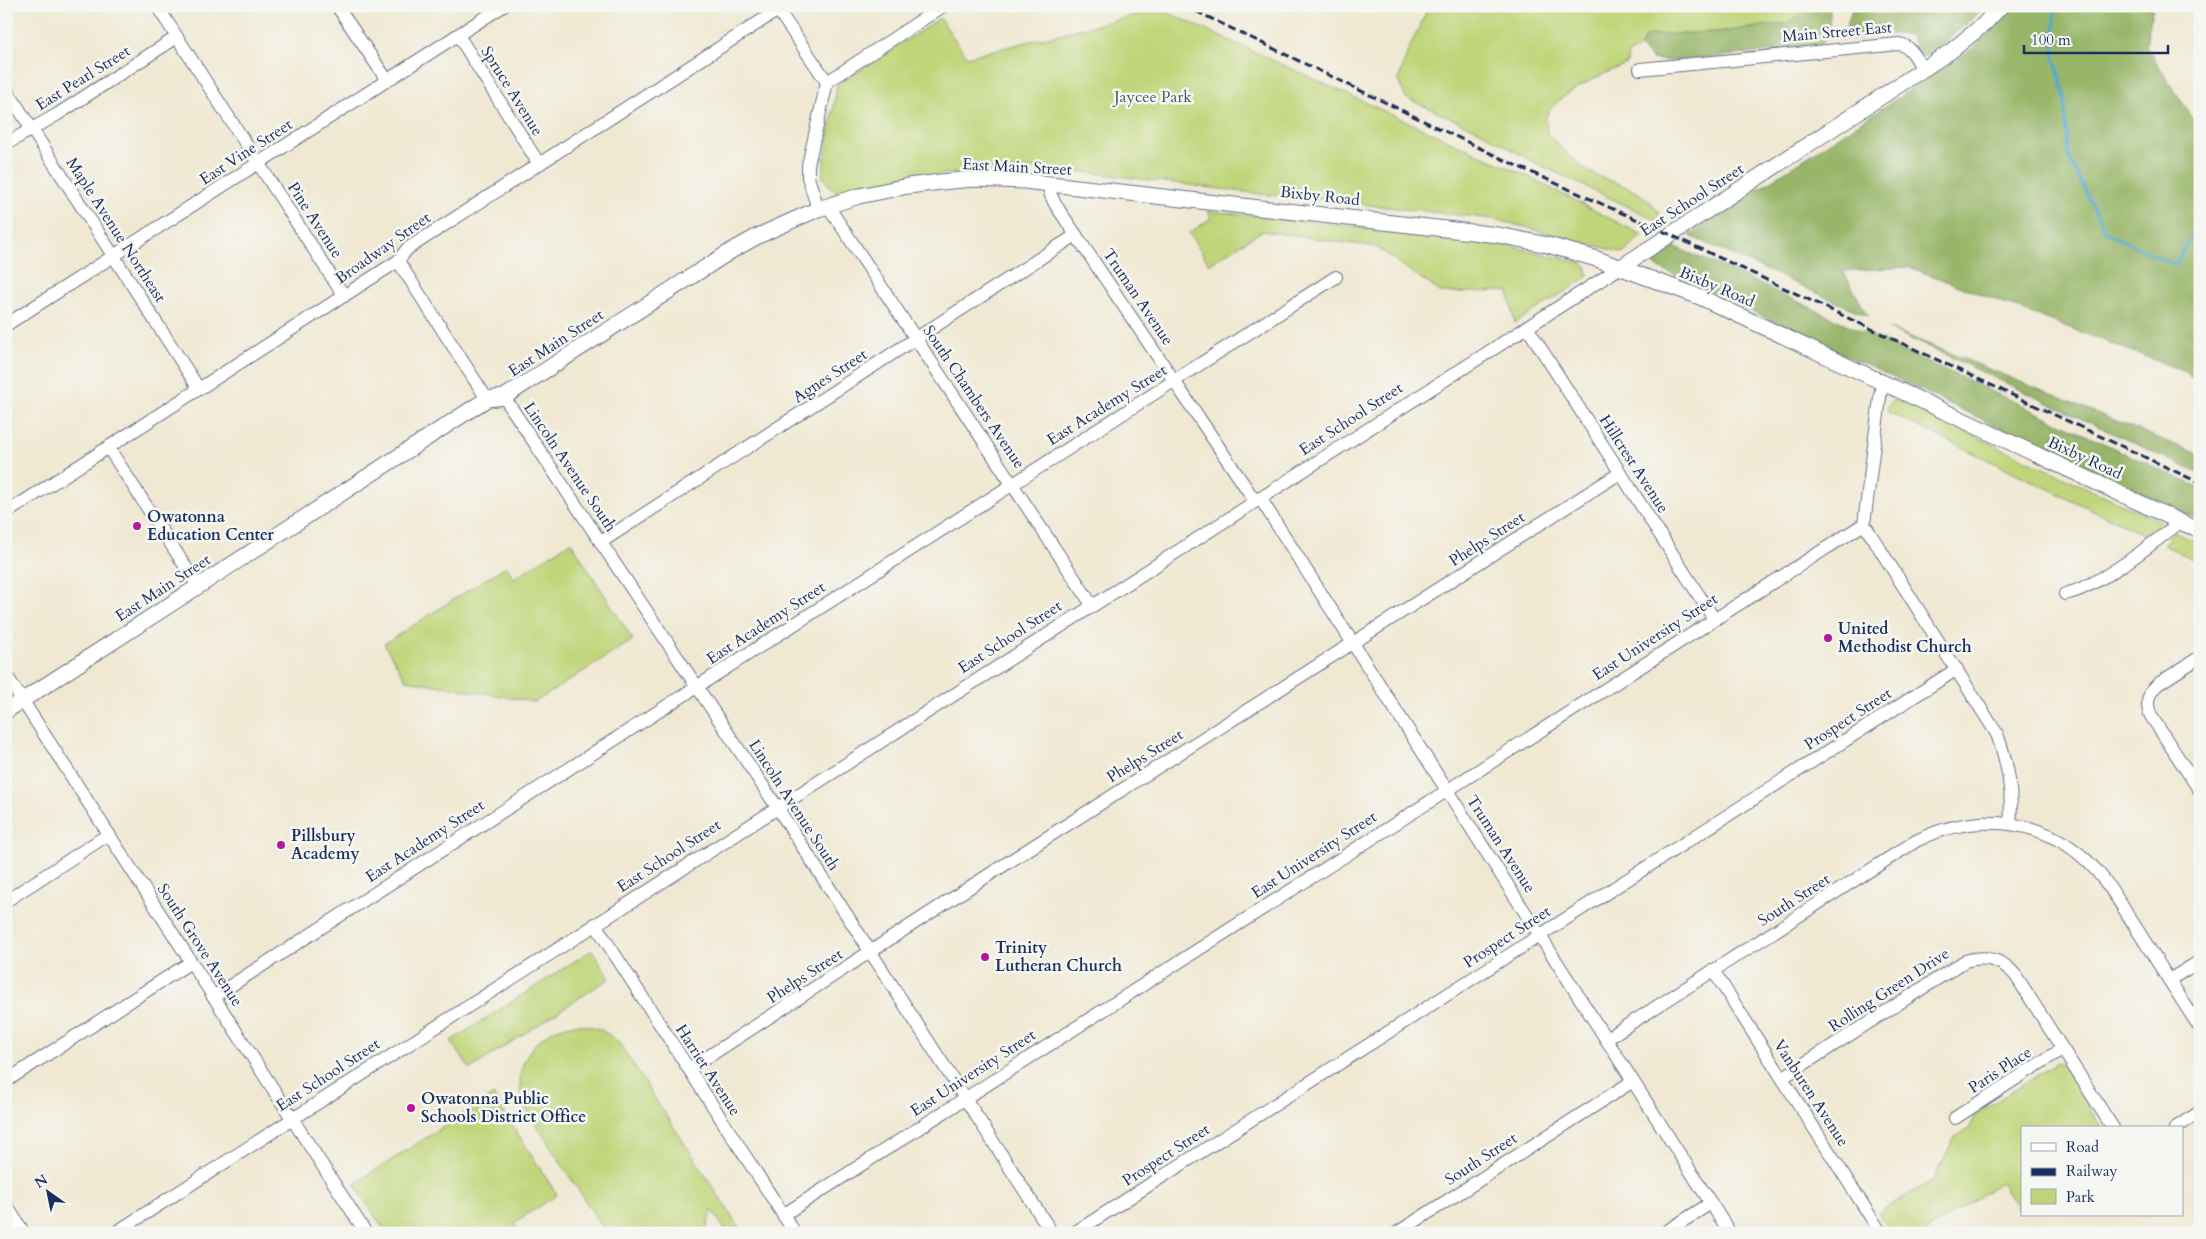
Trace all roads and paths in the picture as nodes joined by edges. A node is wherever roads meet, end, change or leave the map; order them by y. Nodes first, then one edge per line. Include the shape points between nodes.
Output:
1 (157, 6) edge
2 (337, 6) edge
3 (503, 6) edge
4 (943, 6) edge
5 (2001, 6) edge
6 (458, 35) junction
7 (177, 37) junction
8 (1640, 68) dead end
9 (1923, 70) junction
10 (387, 80) junction
11 (827, 82) junction
12 (6, 88) edge
13 (32, 128) junction
14 (6, 144) edge
15 (258, 163) junction
16 (539, 164) junction
17 (1050, 184) junction
18 (1183, 199) joint
19 (823, 207) junction
20 (1076, 235) junction
21 (114, 256) junction
22 (398, 261) junction
23 (1621, 267) junction
24 (1336, 277) dead end
25 (344, 296) junction
26 (6, 324) edge
27 (1527, 327) junction
28 (916, 340) junction
29 (1175, 381) junction
30 (1882, 382) junction
31 (199, 389) junction
32 (504, 397) junction
33 (487, 399) junction
34 (108, 447) junction
35 (1620, 473) junction
36 (1012, 484) junction
37 (1257, 500) junction
38 (6, 513) edge
39 (2180, 522) junction
40 (1864, 524) junction
41 (2200, 531) edge
42 (601, 542) junction
43 (198, 586) junction
44 (2065, 594) dead end
45 (1092, 605) junction
46 (1714, 618) junction
47 (1353, 644) junction
48 (2200, 657) edge
49 (1957, 669) junction
50 (6, 675) edge
51 (697, 687) junction
52 (23, 700) junction
53 (6, 711) edge
54 (1446, 790) junction
55 (2200, 791) edge
56 (777, 807) junction
57 (2010, 824) junction
58 (109, 834) junction
59 (6, 901) edge
60 (595, 924) junction
61 (1540, 935) junction
62 (871, 953) junction
63 (2200, 961) edge
64 (191, 962) junction
65 (1713, 970) junction
66 (2169, 980) junction
67 (213, 996) junction
68 (2200, 1028) edge
69 (1606, 1039) junction
70 (2062, 1049) junction
71 (689, 1069) junction
72 (1782, 1078) junction
73 (6, 1081) edge
74 (1633, 1081) junction
75 (965, 1098) junction
76 (2200, 1112) edge
77 (1955, 1118) dead end
78 (292, 1119) junction
79 (2112, 1126) edge
80 (2179, 1126) edge
81 (1711, 1203) junction
82 (6, 1205) edge
83 (783, 1215) junction
84 (24, 1233) edge
85 (115, 1233) edge
86 (366, 1233) edge
87 (795, 1233) edge
88 (1052, 1233) edge
89 (1074, 1233) edge
90 (1397, 1233) edge
91 (1664, 1233) edge
92 (1730, 1233) edge
93 (1881, 1233) edge

1 - 7 street, Pine Avenue
2 - 10 street
3 - 6 street, East Vine Street
4 - 11 street
5 - 9 main road via 1967,38
6 - 10 street, East Vine Street
6 - 16 street, Spruce Avenue
7 - 13 street, East Pearl Street
7 - 15 street, Pine Avenue
8 - 9 street, Main Street East via 1900,44 1906,45
9 - 23 main road, East School Street
10 - 15 street, East Vine Street
11 - 16 street, Broadway Street via 778,10
11 - 19 street, South Chambers Avenue via 808,165 808,177
12 - 13 street, Maple Avenue Northeast
13 - 14 street, East Pearl Street
13 - 21 street, Maple Avenue Northeast
15 - 21 street, East Vine Street
15 - 25 street, Pine Avenue
16 - 22 street, Broadway Street via 406,250
17 - 18 main road, East Main Street
17 - 19 main road, East Main Street via 981,180 941,182 875,192
17 - 20 street, Truman Avenue via 1055,204
18 - 23 main road, Bixby Road via 1498,234 1564,249
19 - 28 street, South Chambers Avenue
19 - 32 main road, East Main Street via 731,251
20 - 28 street, Agnes Street
20 - 29 street, Truman Avenue
21 - 26 street, East Vine Street
21 - 31 street, Maple Avenue Northeast
22 - 25 street, Broadway Street
22 - 33 street
23 - 27 street, East School Street
23 - 30 main road, Bixby Road via 1700,297
24 - 29 street, East Academy Street
25 - 31 street, Broadway Street
27 - 35 street, Hillcrest Avenue
27 - 37 street, East School Street
28 - 36 street, South Chambers Avenue
28 - 42 street, Agnes Street
29 - 36 street, East Academy Street
29 - 37 street, Truman Avenue
30 - 39 main road, Bixby Road
30 - 40 street
31 - 34 street, Broadway Street
32 - 33 main road, East Main Street
32 - 42 street, Lincoln Avenue South
33 - 43 main road, East Main Street
34 - 38 street, Broadway Street
34 - 43 street
35 - 46 street, Hillcrest Avenue
35 - 47 street, Phelps Street
36 - 45 street, South Chambers Avenue
36 - 51 street, East Academy Street
37 - 45 street, East School Street
37 - 47 street, Truman Avenue
39 - 41 main road, Bixby Road
39 - 44 street via 2152,545 2086,588
40 - 46 street, East University Street
40 - 49 street
42 - 51 street, Lincoln Avenue South
43 - 52 main road, East Main Street
45 - 56 street, East School Street
46 - 54 street, East University Street
47 - 54 street, Truman Avenue
47 - 62 street, Phelps Street
48 - 55 street via 2152,689 2148,704 2151,716
49 - 57 street via 1987,715 2005,754 2012,791
49 - 61 street, Prospect Street
50 - 52 street, South Grove Avenue
51 - 56 street, Lincoln Avenue South
51 - 67 street, East Academy Street
52 - 53 main road, East Main Street
52 - 58 street, South Grove Avenue
54 - 61 street, Truman Avenue
54 - 75 street, East University Street
56 - 60 street, East School Street
56 - 62 street, Lincoln Avenue South
57 - 65 street, South Street via 1966,823 1929,834
57 - 66 street, South Street via 2052,837 2085,858 2110,888
58 - 59 street
58 - 64 street, South Grove Avenue
60 - 71 street, Harriet Avenue
60 - 78 street, East School Street
61 - 69 street, Truman Avenue
61 - 89 street, Prospect Street
62 - 71 street, Phelps Street
62 - 75 street, Lincoln Avenue South
63 - 66 street
64 - 67 street, South Grove Avenue
64 - 73 street
65 - 69 street, South Street
65 - 72 street, Vanburen Avenue
66 - 68 street, South Street
67 - 78 street, South Grove Avenue
69 - 74 street, Truman Avenue
70 - 72 street, Rolling Green Drive via 2010,970 1994,959 1974,958
70 - 77 street, Paris Place
70 - 79 street, Rolling Green Drive
71 - 83 street, Harriet Avenue
72 - 93 street, Vanburen Avenue
74 - 81 street, Truman Avenue
74 - 90 street, South Street
75 - 83 street, East University Street
75 - 88 street, Lincoln Avenue South
76 - 80 street
78 - 85 street, East School Street
78 - 86 street, South Grove Avenue
81 - 91 street
81 - 92 street, Truman Avenue
82 - 84 street
83 - 87 street, Harriet Avenue

